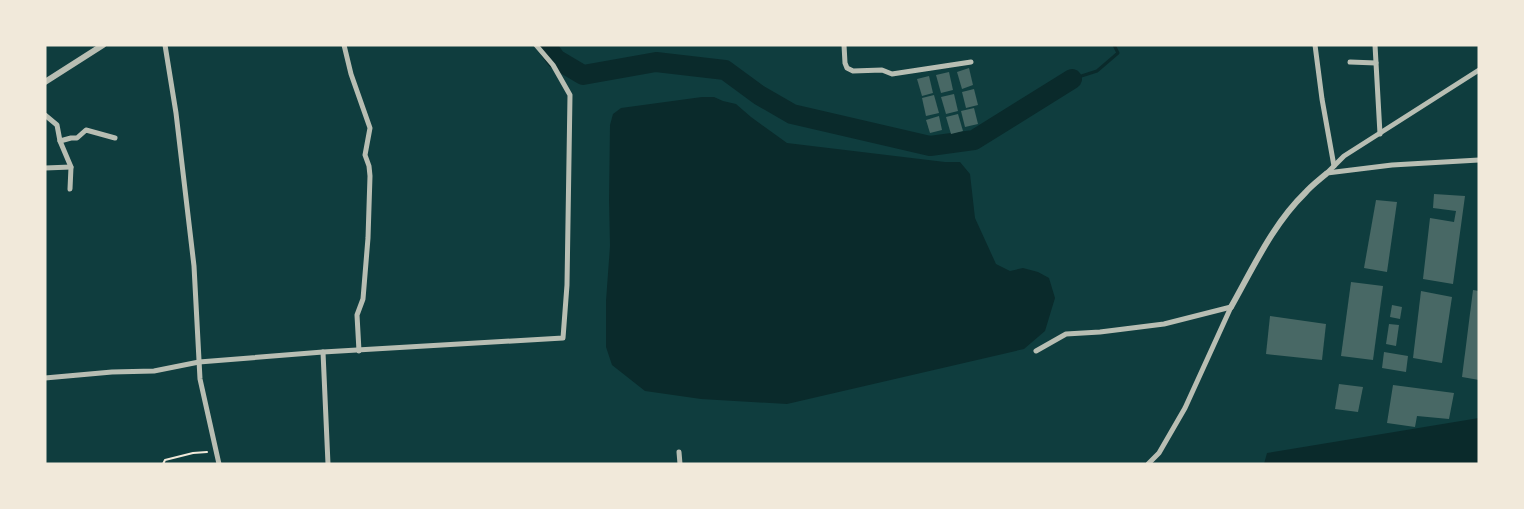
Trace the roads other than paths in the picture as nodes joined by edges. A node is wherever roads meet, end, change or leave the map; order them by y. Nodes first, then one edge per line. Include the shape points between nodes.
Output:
1 (103, 45) edge
2 (165, 45) edge
3 (344, 45) edge
4 (536, 45) edge
5 (844, 45) edge
6 (1315, 45) edge
7 (1374, 45) edge
8 (971, 62) dead end
9 (1350, 62) dead end
10 (1376, 63) junction
11 (1479, 70) edge
12 (45, 82) edge
13 (45, 114) edge
14 (1380, 134) junction
15 (114, 138) dead end
16 (60, 141) junction
17 (1479, 160) edge
18 (71, 166) junction
19 (1334, 166) junction
20 (45, 168) edge
21 (1326, 174) junction
22 (69, 189) dead end
23 (1231, 307) junction
24 (359, 351) junction
25 (1036, 351) dead end
26 (323, 352) junction
27 (199, 362) junction
28 (45, 378) edge
29 (679, 452) dead end
30 (219, 464) edge
31 (328, 464) edge
32 (680, 464) edge
33 (1148, 464) edge

1 - 12 street
2 - 27 street via 194,266
3 - 24 street via 370,128 365,155 370,186 368,238 363,299 357,315
4 - 24 street via 570,95 563,338
5 - 8 street via 845,63 853,71 882,70 892,74
6 - 19 street
7 - 10 street
9 - 10 street
10 - 14 street
11 - 14 street
13 - 16 street via 57,125
14 - 19 street
15 - 16 street via 86,130 77,138
16 - 18 street
17 - 21 street
18 - 20 street
18 - 22 street
19 - 21 street
21 - 23 street via 1304,193 1282,221
23 - 25 street via 1164,324 1066,334
23 - 33 street via 1185,408 1159,453
24 - 26 street
26 - 27 street
26 - 31 street
27 - 28 street via 154,371
27 - 30 street via 201,388
29 - 32 street

